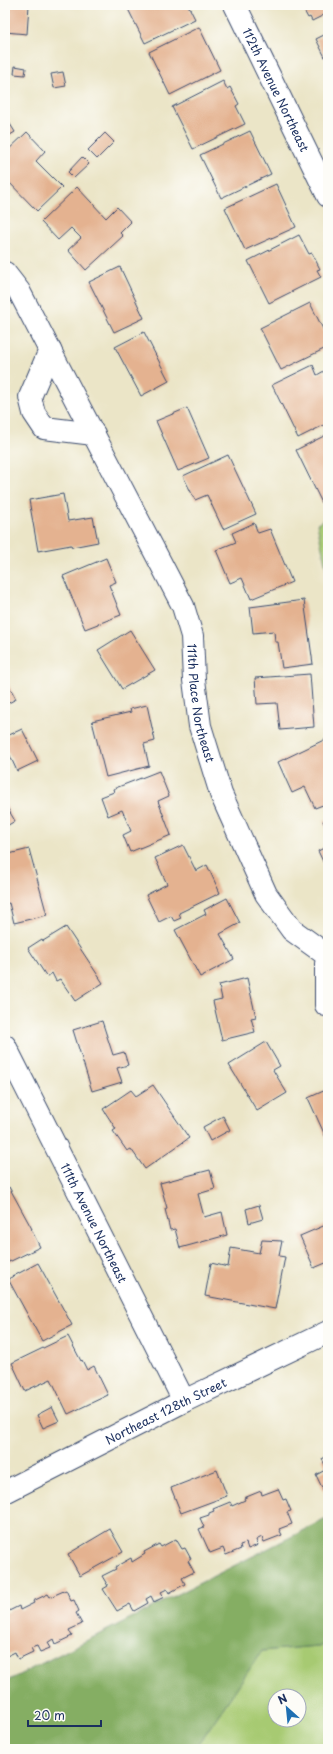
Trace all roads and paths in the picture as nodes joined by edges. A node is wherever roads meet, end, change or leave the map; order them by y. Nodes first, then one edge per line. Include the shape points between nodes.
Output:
1 (235, 5) edge
2 (328, 196) edge
3 (5, 273) edge
4 (50, 350) junction
5 (94, 434) junction
6 (328, 956) edge
7 (326, 1006) dead end
8 (5, 1046) edge
9 (328, 1332) edge
10 (184, 1401) junction
11 (5, 1492) edge

1 - 2 street, 112th Avenue Northeast
3 - 4 street, 111th Place Northeast via 19,291
4 - 5 street, 111th Place Northeast
4 - 5 street via 30,397 34,413 44,428
5 - 6 street, 111th Place Northeast via 183,606 192,636 200,726 221,794 266,894 292,930
6 - 7 street
8 - 10 street, 111th Avenue Northeast
9 - 10 street, Northeast 128th Street
10 - 11 street, Northeast 128th Street

